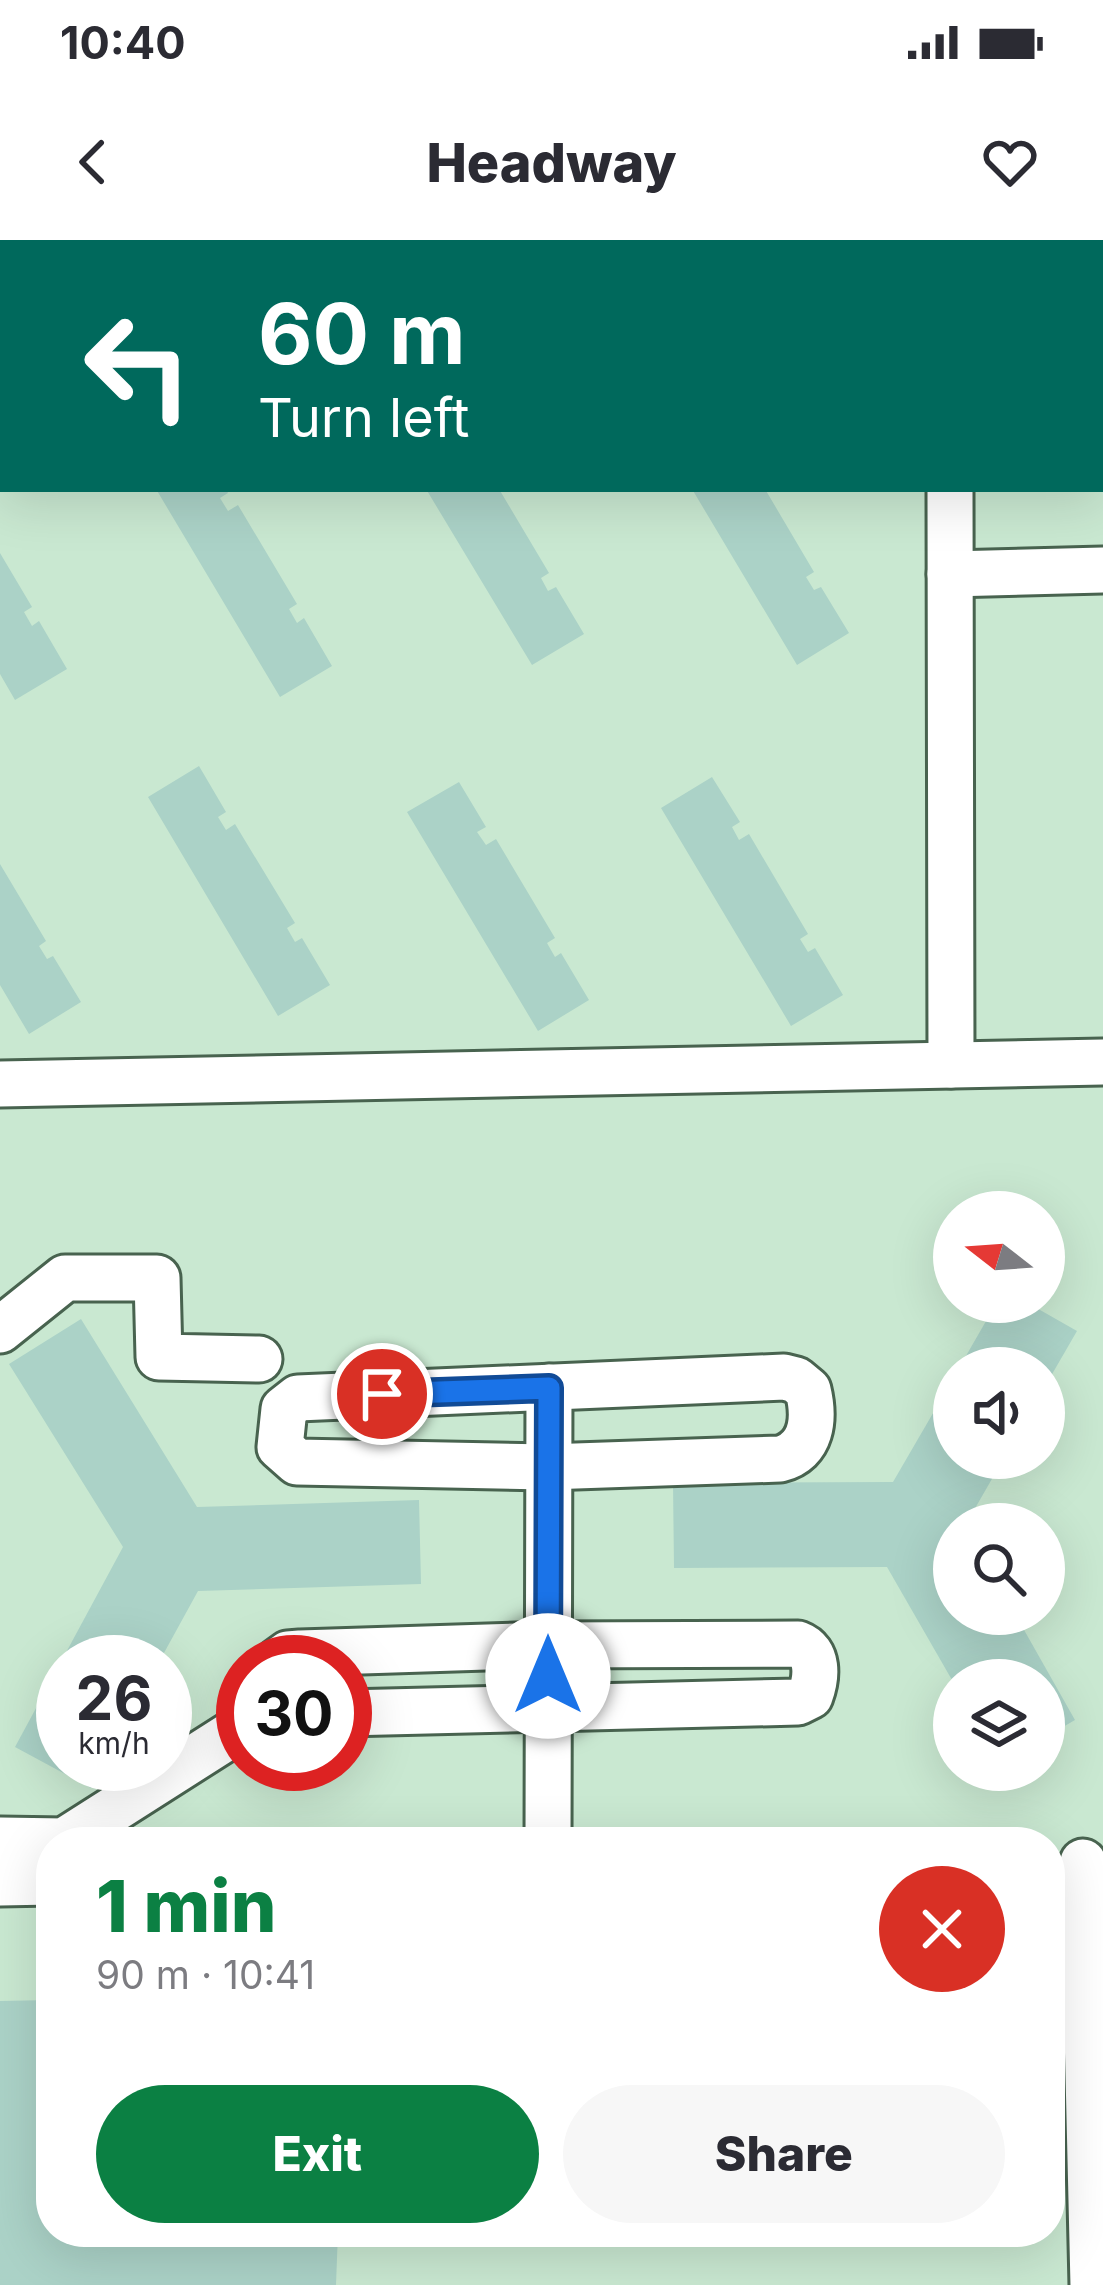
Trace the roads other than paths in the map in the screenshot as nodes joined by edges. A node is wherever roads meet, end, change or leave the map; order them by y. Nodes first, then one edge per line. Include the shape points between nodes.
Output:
1 (950, 492) edge
2 (1103, 570) edge
3 (950, 574) junction
4 (1103, 1062) edge
5 (951, 1065) junction
6 (0, 1084) edge
7 (0, 1330) edge
8 (259, 1359) dead end
9 (549, 1388) junction
10 (547, 1467) junction
11 (548, 1645) junction
12 (372, 1651) edge
13 (548, 1708) junction
14 (372, 1712) edge
15 (216, 1744) edge
16 (86, 1827) edge
17 (548, 1827) edge
18 (0, 1840) edge
19 (36, 1841) edge
20 (1079, 1862) edge
21 (36, 1882) edge
22 (0, 1883) edge
23 (1093, 2285) edge

1 - 3 street
2 - 3 street
3 - 5 street
4 - 5 street
5 - 6 street
7 - 8 street via 65,1278 157,1278 159,1357
9 - 10 street
9 - 10 street via 298,1398 284,1409 279,1435 297,1462
9 - 10 street via 784,1376 808,1390 811,1421 803,1447 779,1459
10 - 11 street
11 - 12 street
11 - 13 street
11 - 13 street via 798,1644 814,1661 814,1684 798,1702
13 - 14 street
13 - 17 street
15 - 16 street
18 - 19 street
20 - 23 street
21 - 22 street

